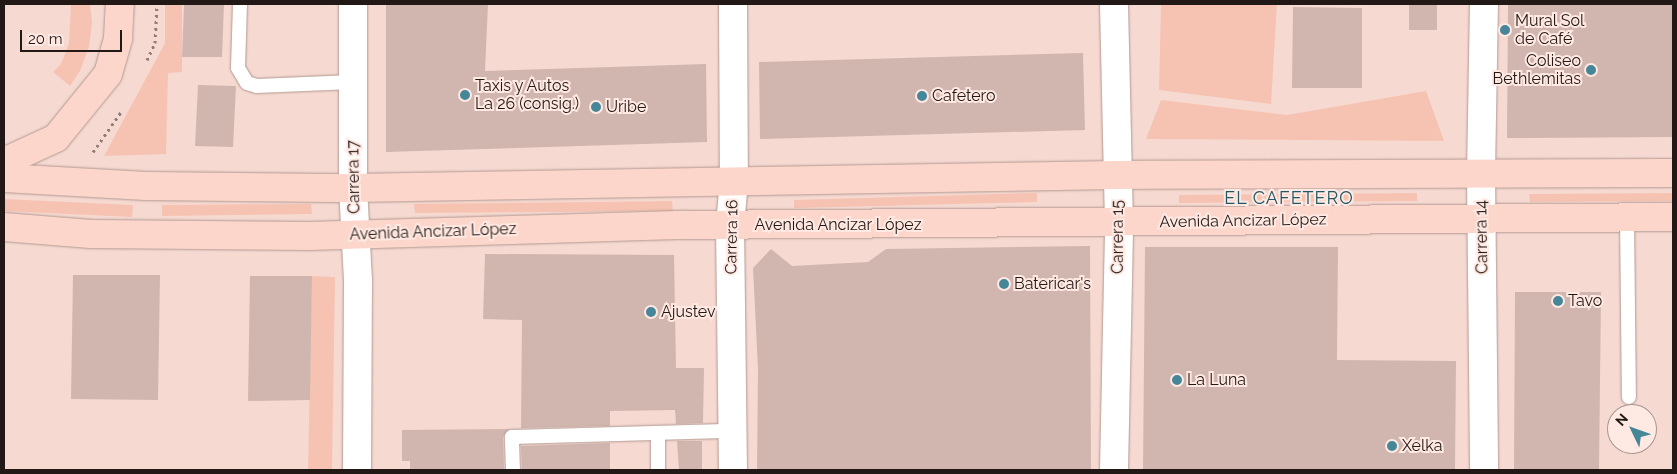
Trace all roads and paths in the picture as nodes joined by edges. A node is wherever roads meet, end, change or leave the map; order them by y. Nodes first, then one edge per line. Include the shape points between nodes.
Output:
1 (120, 4) edge
2 (240, 4) edge
3 (352, 4) edge
4 (733, 4) edge
5 (1114, 4) edge
6 (1484, 4) edge
7 (353, 82) junction
8 (4, 162) edge
9 (1673, 173) edge
10 (1481, 174) junction
11 (1116, 175) junction
12 (4, 178) edge
13 (734, 181) junction
14 (354, 188) junction
15 (1482, 217) junction
16 (1627, 217) junction
17 (1673, 217) edge
18 (1120, 222) junction
19 (730, 225) junction
20 (4, 227) edge
21 (91, 234) junction
22 (355, 234) junction
23 (4, 246) edge
24 (1629, 397) dead end
25 (733, 431) junction
26 (658, 433) junction
27 (357, 470) edge
28 (513, 470) edge
29 (658, 470) edge
30 (733, 470) edge
31 (1114, 470) edge
32 (1484, 470) edge

1 - 8 main road via 118,38 108,74 56,138
2 - 7 lane via 238,68 240,77 247,83 257,86
3 - 7 street, Carrera 17
4 - 13 street, Carrera 16
5 - 11 street, Carrera 15
6 - 10 street, Carrera 14
7 - 14 street, Carrera 17
9 - 10 main road
10 - 11 main road
10 - 15 street, Carrera 14
11 - 13 main road
11 - 18 street, Carrera 15
12 - 14 main road via 146,186
13 - 14 main road
13 - 19 street, Carrera 16
14 - 22 street, Carrera 17
15 - 16 main road, Avenida Ancizar López
15 - 18 main road, Avenida Ancizar López
15 - 32 street, Carrera 14
16 - 17 main road, Avenida Ancizar López
16 - 24 lane
18 - 19 main road, Avenida Ancizar López
18 - 31 street, Carrera 15
19 - 22 main road, Avenida Ancizar López
19 - 25 street, Carrera 16
20 - 21 main road, Avenida Ancizar López
21 - 22 main road, Avenida Ancizar López
21 - 23 main road
22 - 27 street, Carrera 17
25 - 26 lane
25 - 30 street, Carrera 16
26 - 28 lane via 512,437
26 - 29 lane

